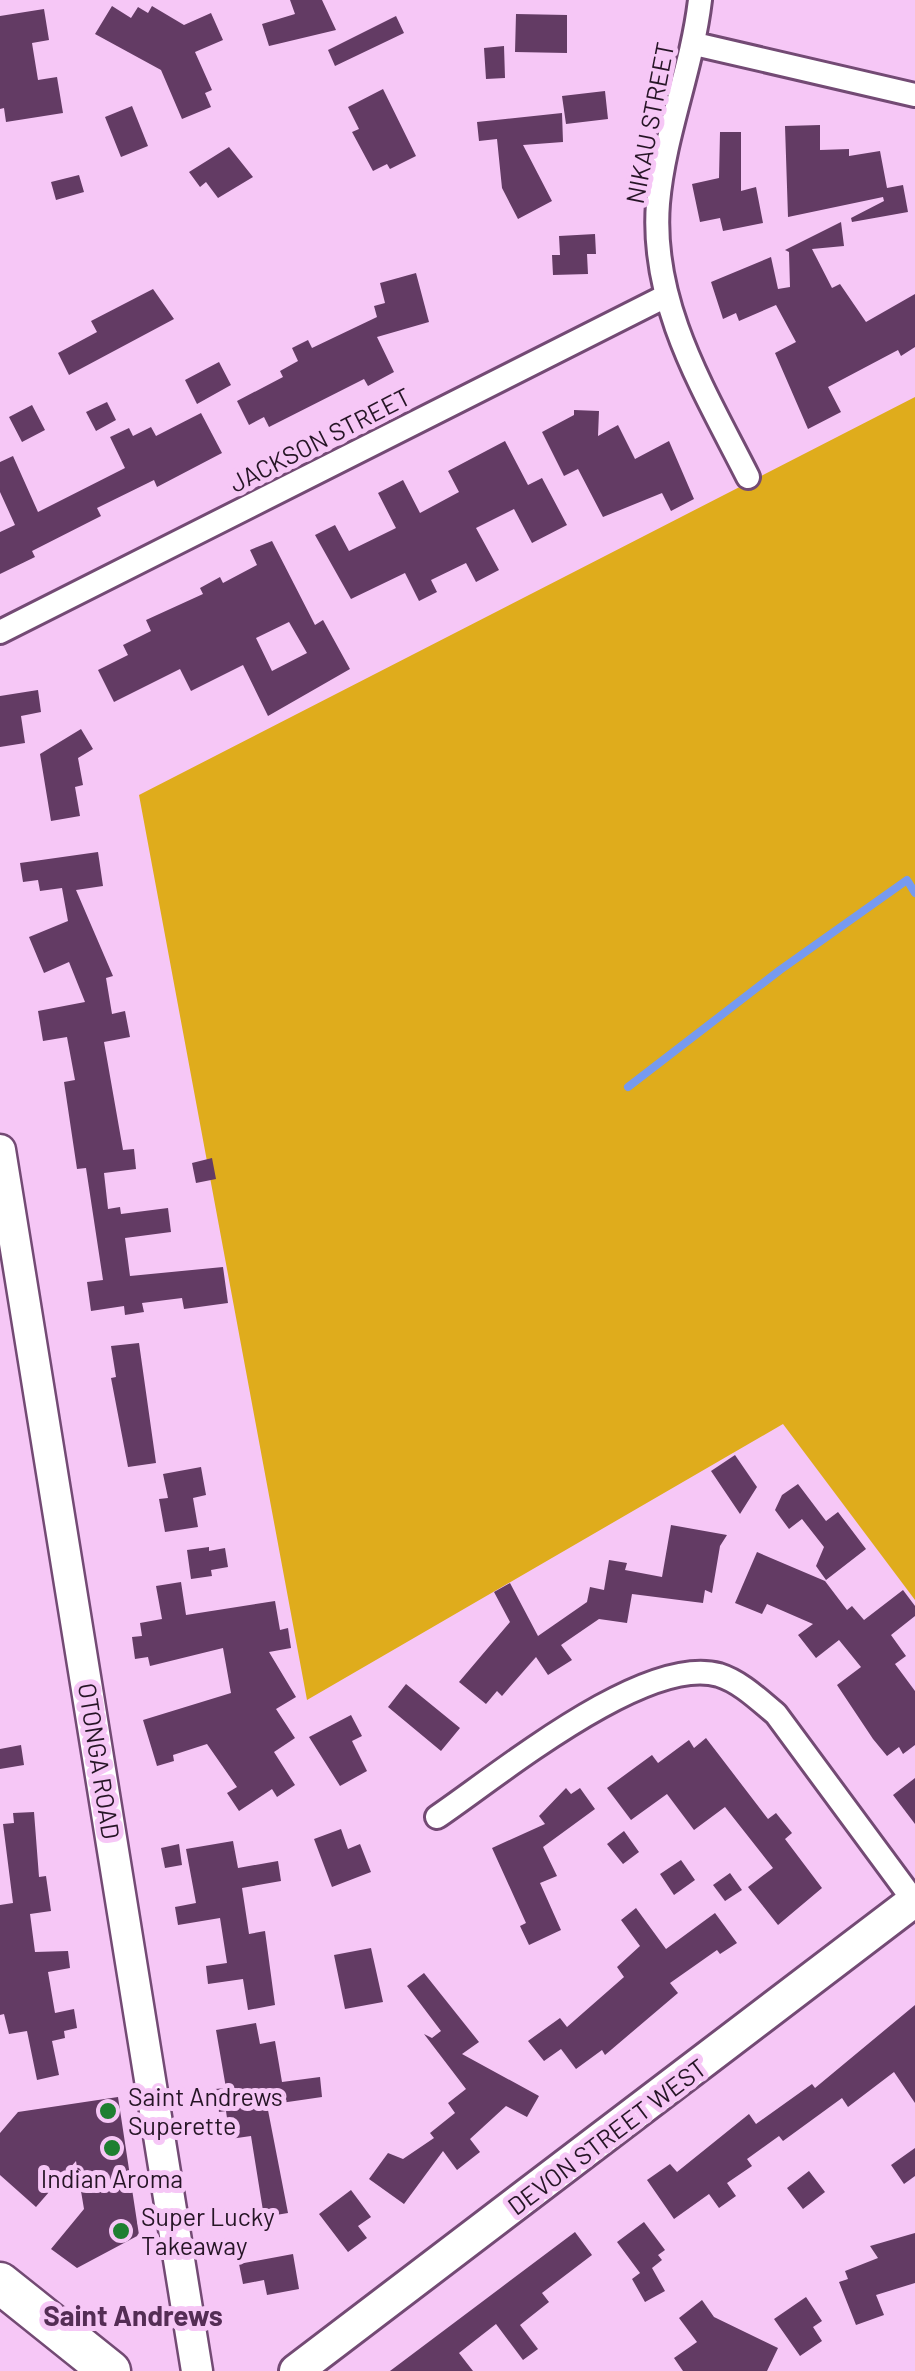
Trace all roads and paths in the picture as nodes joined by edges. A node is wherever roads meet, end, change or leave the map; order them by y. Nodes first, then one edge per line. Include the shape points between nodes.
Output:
1 (700, 0) edge
2 (695, 44) junction
3 (915, 95) edge
4 (664, 297) junction
5 (748, 477) dead end
6 (0, 632) edge
7 (0, 1150) edge
8 (437, 1817) dead end
9 (915, 1900) edge
10 (0, 2283) edge
11 (110, 2371) edge
12 (197, 2371) edge
13 (296, 2371) edge

1 - 2 street, NIKAU STREET
2 - 3 street
2 - 4 street, NIKAU STREET via 658,204
4 - 5 street, NIKAU STREET
4 - 6 street, JACKSON STREET
7 - 12 street, OTONGA ROAD
8 - 9 street via 620,1694 682,1672 719,1675 776,1714
9 - 13 main road, DEVON STREET WEST
10 - 11 highway

